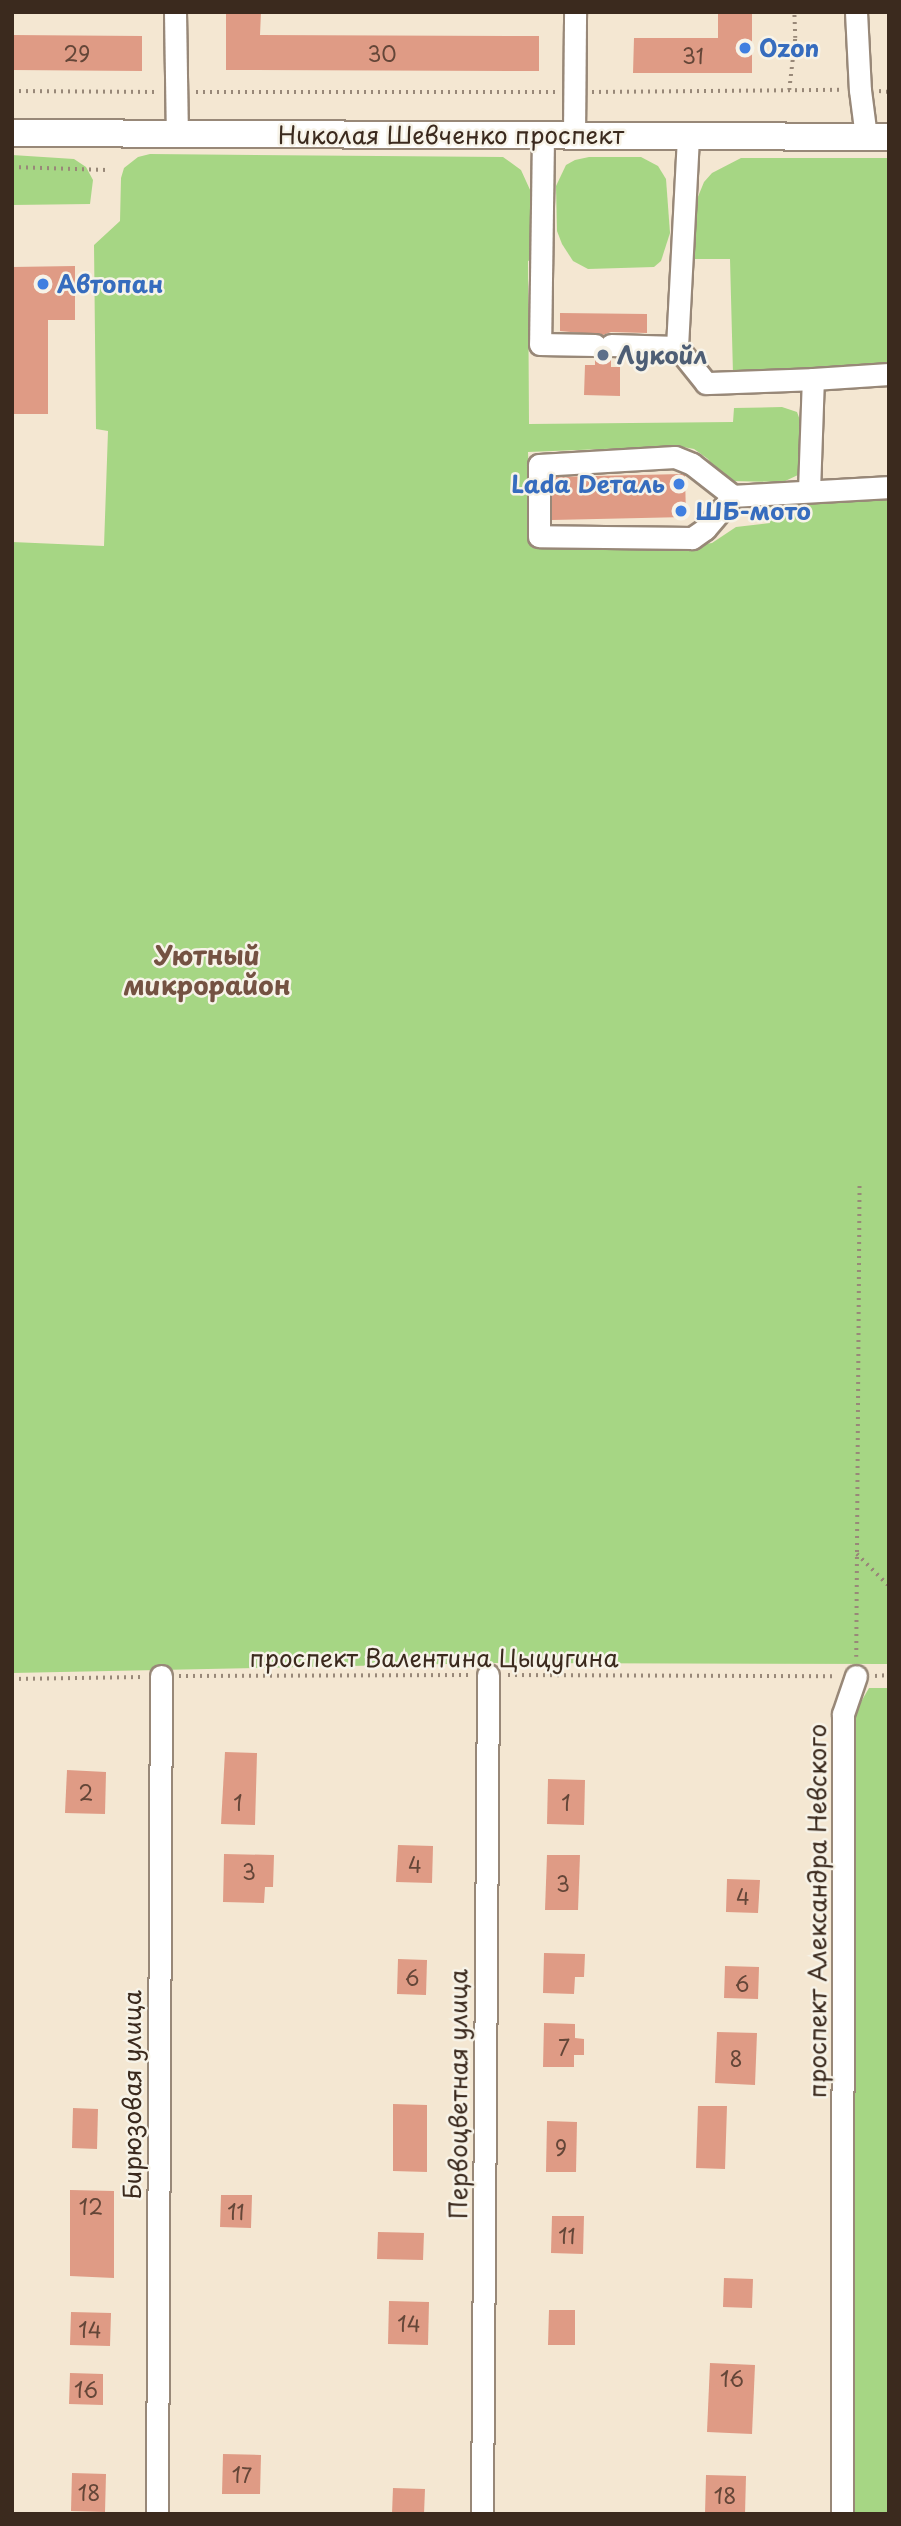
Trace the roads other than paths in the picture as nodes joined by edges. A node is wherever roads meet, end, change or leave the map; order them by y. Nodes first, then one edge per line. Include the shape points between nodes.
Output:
1 (175, 12) edge
2 (575, 12) edge
3 (856, 12) edge
4 (12, 134) edge
5 (177, 134) junction
6 (574, 135) junction
7 (543, 136) junction
8 (688, 136) junction
9 (878, 137) edge
10 (677, 346) junction
11 (889, 374) edge
12 (813, 379) junction
13 (889, 487) edge
14 (809, 491) junction
15 (733, 496) junction
16 (488, 1675) road end
17 (161, 1676) road end
18 (856, 1676) road end
19 (157, 2514) edge
20 (482, 2514) edge
21 (842, 2514) edge

1 - 5 street
2 - 6 street
3 - 9 street via 860,90
4 - 5 main road, Николая Шевченко проспект
5 - 7 main road, Николая Шевченко проспект
6 - 7 main road, Николая Шевченко проспект
6 - 8 main road, Николая Шевченко проспект
7 - 10 street via 540,344
8 - 9 main road, Николая Шевченко проспект
8 - 10 street
10 - 12 street via 705,383
11 - 12 street
12 - 14 street
13 - 14 street
14 - 15 street
15 - 15 street via 692,464 675,457 539,465 539,536 692,538
16 - 20 street, Первоцветная улица
17 - 19 street, Бирюзовая улица
18 - 21 street, проспект Александра Невского via 843,1714

